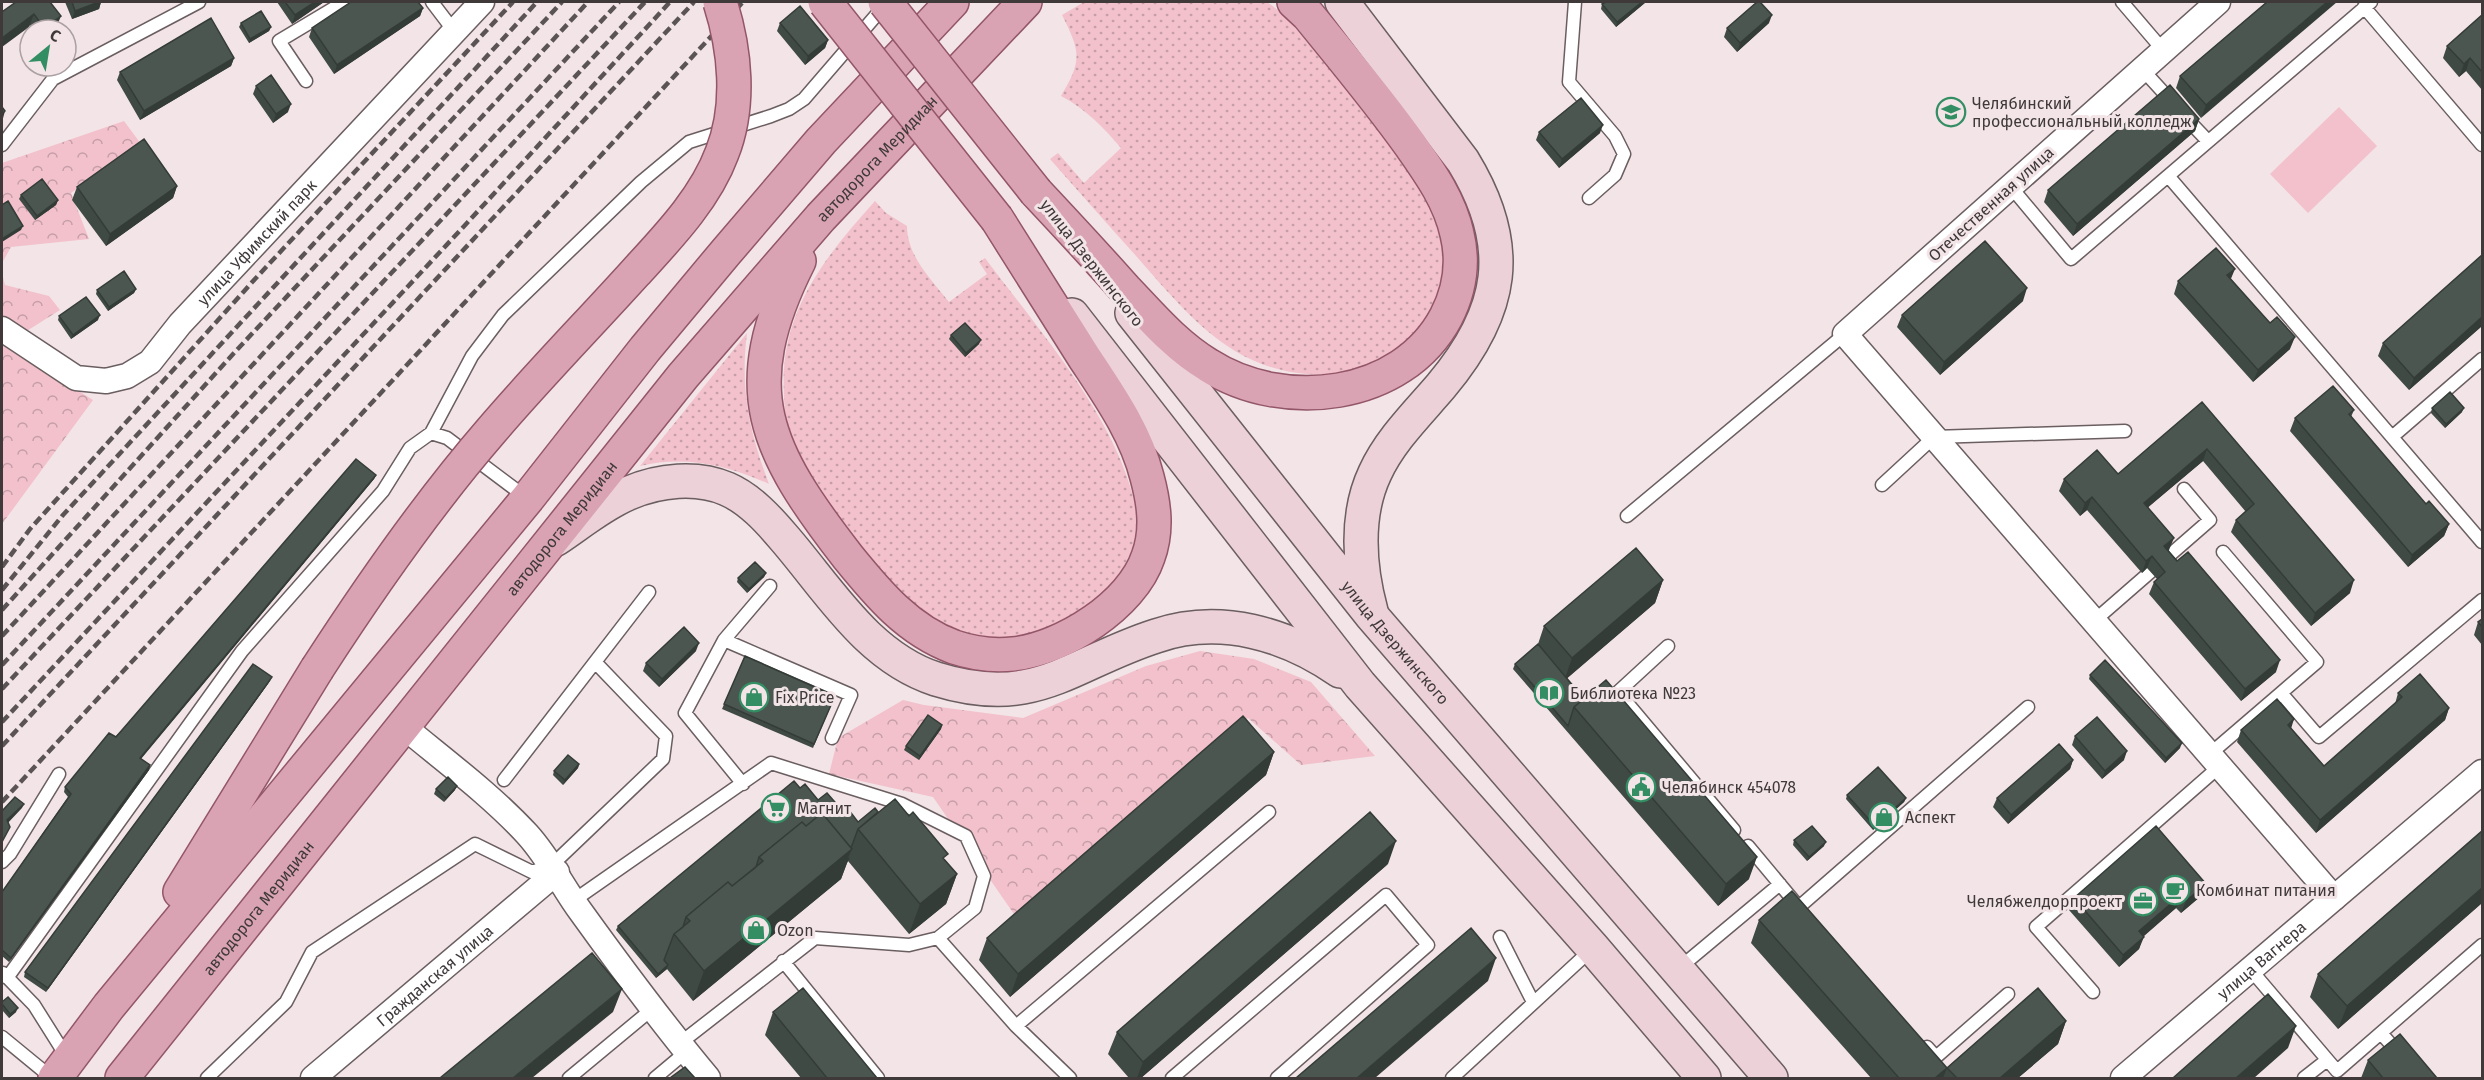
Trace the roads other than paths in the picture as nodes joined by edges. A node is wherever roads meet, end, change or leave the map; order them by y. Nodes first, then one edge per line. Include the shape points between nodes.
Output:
1 (199, 2) edge
2 (344, 2) edge
3 (432, 2) edge
4 (482, 2) edge
5 (720, 2) edge
6 (825, 2) edge
7 (887, 2) edge
8 (952, 2) edge
9 (1025, 2) edge
10 (1042, 2) edge
11 (1294, 2) edge
12 (1342, 2) edge
13 (1575, 2) edge
14 (2122, 2) edge
15 (2218, 2) edge
16 (2367, 4) edge
17 (996, 30) junction
18 (454, 31) junction
19 (2163, 50) junction
20 (2142, 69) junction
21 (306, 81) dead end
22 (2207, 140) junction
23 (2, 145) edge
24 (2482, 145) edge
25 (2169, 177) junction
26 (2011, 187) junction
27 (1036, 192) junction
28 (1588, 198) dead end
29 (821, 217) junction
30 (997, 219) junction
31 (2, 329) edge
32 (1845, 334) junction
33 (2482, 359) edge
34 (2125, 431) dead end
35 (431, 433) junction
36 (1934, 437) junction
37 (2392, 437) junction
38 (1882, 485) dead end
39 (2184, 489) dead end
40 (528, 498) junction
41 (1627, 516) dead end
42 (2482, 542) edge
43 (550, 543) junction
44 (2223, 552) dead end
45 (770, 586) dead end
46 (649, 591) dead end
47 (2482, 600) edge
48 (1372, 616) junction
49 (2094, 621) junction
50 (723, 640) junction
51 (1668, 646) dead end
52 (595, 662) junction
53 (1360, 685) junction
54 (2281, 693) junction
55 (2028, 707) dead end
56 (403, 726) junction
57 (832, 738) dead end
58 (2215, 760) junction
59 (2482, 772) edge
60 (59, 774) dead end
61 (504, 780) dead end
62 (743, 784) junction
63 (1269, 812) dead end
64 (2, 862) edge
65 (555, 869) junction
66 (1780, 884) junction
67 (2334, 898) junction
68 (573, 901) junction
69 (1500, 937) dead end
70 (938, 938) junction
71 (2482, 945) edge
72 (1593, 948) junction
73 (783, 961) junction
74 (1677, 970) junction
75 (2251, 970) junction
76 (4, 975) edge
77 (2093, 992) dead end
78 (2008, 994) dead end
79 (1533, 1002) junction
80 (109, 1006) junction
81 (651, 1010) junction
82 (1016, 1026) junction
83 (2381, 1033) junction
84 (2, 1037) edge
85 (1920, 1040) edge
86 (683, 1048) junction
87 (2327, 1060) junction
88 (59, 1072) edge
89 (122, 1078) edge
90 (207, 1078) edge
91 (313, 1078) edge
92 (569, 1078) edge
93 (655, 1078) edge
94 (708, 1078) edge
95 (878, 1078) edge
96 (1070, 1078) edge
97 (1172, 1078) edge
98 (1277, 1078) edge
99 (1452, 1078) edge
100 (1704, 1078) edge
101 (1770, 1078) edge
102 (2123, 1078) edge
103 (2304, 1078) edge
104 (2420, 1078) edge

1 - 23 lane via 53,79
2 - 21 lane via 279,42
3 - 18 lane
4 - 18 street, улица Уфимский парк
5 - 80 main road, bridge via 730,40 733,95 729,130 713,174 663,242 491,431 372,587
6 - 30 main road, bridge
7 - 27 main road, bridge
7 - 35 lane via 804,99 771,116 689,142 641,182 503,315 471,356
8 - 40 main road via 821,141 645,349
9 - 17 main road, автодорога Меридиан
10 - 17 main road
11 - 27 main road via 1397,126 1433,179 1453,219 1460,249 1457,290 1435,335 1406,364 1372,382 1321,392 1290,392 1253,384 1208,366 1171,338
12 - 48 main road via 1477,183 1490,218 1497,259 1491,298 1472,342 1386,453 1371,482 1362,526 1361,561
13 - 28 lane via 1569,82 1615,136 1624,154 1615,175
14 - 19 lane
15 - 19 street, Отечественная улица
16 - 22 lane
16 - 24 lane
17 - 29 main road, автодорога Меридиан
18 - 31 street, улица Уфимский парк via 180,324 150,362 127,376 106,381 76,378
19 - 20 street, Отечественная улица
20 - 22 lane
20 - 26 street, Отечественная улица
22 - 25 lane
25 - 26 lane via 2071,259
25 - 37 lane
26 - 32 street, Отечественная улица
27 - 48 main road, улица Дзержинского
29 - 30 main road via 781,296 767,342 766,409 783,462 827,530 884,600 907,621 932,638 957,648 984,654 1013,654 1040,648 1091,623 1115,605 1130,589 1148,558 1155,534 1154,507 1139,449
29 - 43 main road, автодорога Меридиан via 683,376
30 - 53 main road
32 - 36 street
32 - 41 lane
33 - 37 lane
34 - 36 lane
35 - 40 lane via 447,438
35 - 76 lane via 410,448 383,491 242,651
36 - 38 lane
36 - 49 street
37 - 42 lane
39 - 49 lane via 2210,520
40 - 80 main road
43 - 53 main road via 628,494 660,484 700,482 727,489 760,512 882,650 906,666 958,686 1034,686 1158,635 1215,627 1250,630 1296,644
43 - 56 main road, автодорога Меридиан
44 - 54 lane via 2317,662
45 - 50 lane
46 - 52 lane
47 - 54 lane via 2319,737
48 - 74 main road, улица Дзержинского
49 - 58 street
50 - 57 lane via 851,695
50 - 62 lane via 685,713
51 - 66 lane via 1617,692
52 - 61 lane
52 - 65 lane via 666,735 663,759
53 - 72 main road
54 - 58 lane
55 - 66 lane via 1803,911
56 - 65 street via 496,804
56 - 89 main road, автодорога Меридиан
58 - 67 street
58 - 77 lane via 2036,927
59 - 67 street, улица Вагнера
60 - 64 lane
62 - 68 lane
62 - 70 lane via 771,763 902,804 966,836 984,876 975,908
63 - 82 lane
65 - 68 street
65 - 90 lane via 532,872 474,844 312,952 286,1002
65 - 91 street, Гражданская улица
66 - 74 lane
67 - 75 street, улица Вагнера
68 - 81 street
69 - 79 lane
70 - 73 lane via 909,945 815,938
70 - 82 lane
71 - 83 lane
72 - 79 lane
72 - 100 main road
73 - 86 lane
73 - 95 lane
74 - 101 main road, улица Дзержинского
75 - 87 lane
75 - 102 street, улица Вагнера
76 - 88 lane via 34,1005
78 - 85 lane via 1936,1057
79 - 99 lane
80 - 88 main road
81 - 86 street
81 - 92 lane
82 - 96 lane
83 - 87 lane via 2337,1071
83 - 104 lane
84 - 88 lane
86 - 93 lane
86 - 94 street
87 - 103 lane
97 - 98 lane via 1386,895 1428,945

